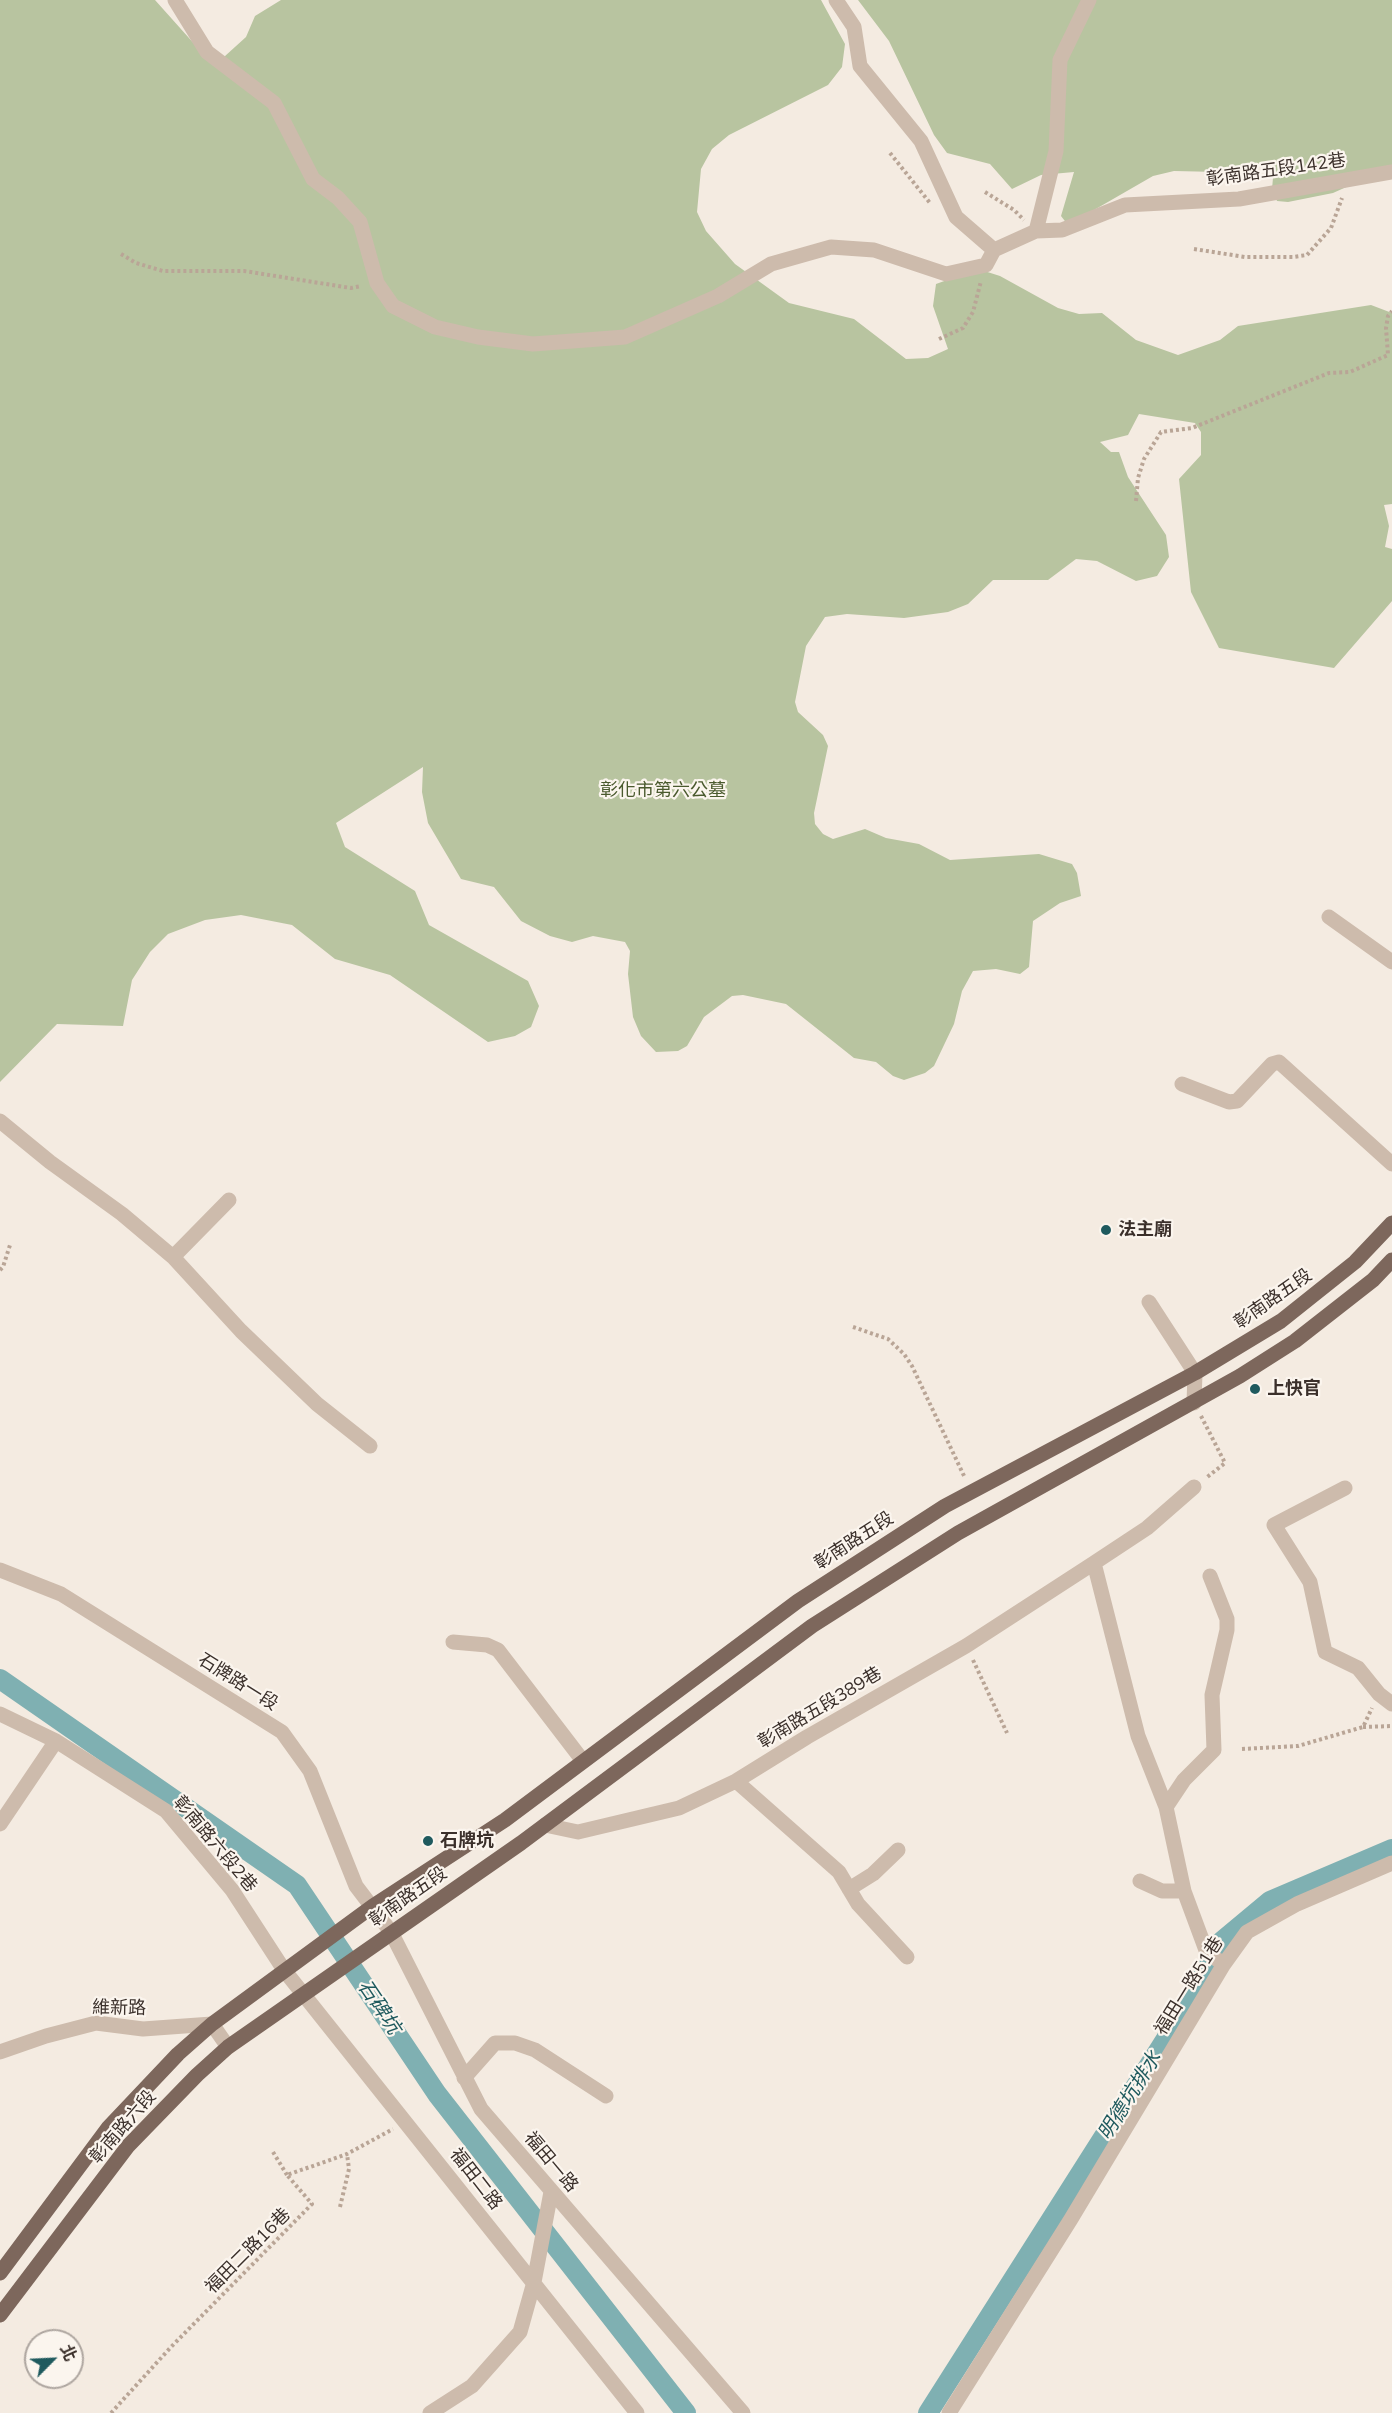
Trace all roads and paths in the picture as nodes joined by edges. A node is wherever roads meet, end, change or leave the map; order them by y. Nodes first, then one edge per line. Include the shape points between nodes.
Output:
1 (175, 0) edge
2 (836, 0) edge
3 (1089, 0) edge
4 (890, 153) dead end
5 (1392, 172) edge
6 (1350, 179) junction
7 (985, 192) dead end
8 (956, 217) junction
9 (1036, 231) junction
10 (1194, 249) dead end
11 (994, 250) junction
12 (121, 254) dead end
13 (986, 265) junction
14 (377, 283) junction
15 (1392, 311) edge
16 (939, 339) dead end
17 (1136, 501) dead end
18 (1329, 917) dead end
19 (1392, 962) edge
20 (1182, 1084) dead end
21 (0, 1121) edge
22 (1392, 1164) edge
23 (230, 1200) dead end
24 (1392, 1223) edge
25 (10, 1245) dead end
26 (173, 1257) junction
27 (1392, 1260) edge
28 (0, 1270) edge
29 (1149, 1302) dead end
30 (853, 1327) dead end
31 (1196, 1373) junction
32 (1194, 1403) junction
33 (370, 1446) dead end
34 (1194, 1487) joint
35 (1345, 1488) dead end
36 (971, 1492) junction
37 (1094, 1563) junction
38 (0, 1570) edge
39 (1210, 1576) dead end
40 (453, 1642) dead end
41 (966, 1646) junction
42 (1379, 1694) junction
43 (1392, 1704) edge
44 (0, 1714) edge
45 (1392, 1726) edge
46 (1363, 1727) junction
47 (1007, 1733) dead end
48 (56, 1742) junction
49 (1242, 1749) dead end
50 (583, 1761) junction
51 (736, 1781) junction
52 (1166, 1807) junction
53 (0, 1824) edge
54 (546, 1825) junction
55 (898, 1850) dead end
56 (1392, 1863) edge
57 (1140, 1881) dead end
58 (849, 1889) junction
59 (1184, 1891) junction
60 (373, 1906) junction
61 (391, 1932) junction
62 (907, 1957) dead end
63 (1217, 1959) junction
64 (284, 1970) junction
65 (303, 1993) junction
66 (212, 2024) junction
67 (228, 2047) junction
68 (0, 2052) edge
69 (464, 2078) junction
70 (606, 2096) dead end
71 (407, 2122) junction
72 (273, 2151) dead end
73 (347, 2154) junction
74 (287, 2175) junction
75 (550, 2192) junction
76 (340, 2207) dead end
77 (0, 2273) edge
78 (534, 2282) junction
79 (0, 2315) edge
80 (631, 2411) edge
81 (111, 2413) edge
82 (430, 2413) edge
83 (743, 2413) edge
84 (949, 2413) edge

1 - 14 street via 207,52 274,103 313,179 360,222
2 - 8 street via 854,27 860,66 921,141
3 - 9 street via 1060,60 1056,151
4 - 8 path via 925,198 944,214
5 - 6 street, 彰南路五段142巷
6 - 9 street, 彰南路五段142巷 via 1239,199 1125,205 1062,230
6 - 10 path via 1331,228 1307,255 1245,257
7 - 9 path via 1014,210
8 - 11 street
9 - 11 street, 彰南路五段142巷
11 - 13 street
12 - 14 path via 163,271 244,271 351,288
13 - 14 street via 946,274 874,250 831,248 771,264 718,296 625,338 533,344 435,327 393,306
13 - 16 path via 973,312 963,328
15 - 17 path via 1386,328 1388,355 1350,372 1329,373 1192,428 1161,432 1144,459
18 - 19 street
20 - 22 street via 1230,1102 1237,1101 1272,1064 1279,1062
21 - 26 street
23 - 26 street
24 - 31 main road, 彰南路五段 via 1355,1262 1281,1321
25 - 28 path
26 - 33 street via 241,1332 316,1404
27 - 32 main road, 彰南路五段 via 1373,1280 1294,1341
29 - 31 street
30 - 36 path via 888,1340 904,1354
31 - 32 street
31 - 36 main road, 彰南路五段
32 - 34 path via 1225,1462
32 - 54 main road, 彰南路五段 via 958,1533 822,1620
34 - 37 street, 彰南路五段389巷 via 1147,1528
35 - 42 street via 1274,1525 1310,1582 1325,1652 1358,1668
36 - 50 main road, 彰南路五段 via 798,1601
37 - 41 street, 彰南路五段389巷
37 - 52 street via 1138,1736
38 - 60 street, 石牌路一段 via 61,1594 282,1732 310,1771 356,1886
39 - 52 street via 1227,1619 1212,1695 1214,1750 1184,1780
40 - 50 street via 498,1650
41 - 47 path
41 - 51 street, 彰南路五段389巷
42 - 43 street
42 - 46 path
44 - 48 street, 彰南路六段2巷
45 - 46 path
46 - 49 path via 1298,1746
48 - 53 street
48 - 64 street, 彰南路六段2巷 via 166,1811 232,1890
50 - 60 main road, 彰南路五段 via 505,1820
51 - 54 street, 彰南路五段389巷 via 679,1808 578,1832
51 - 58 street via 839,1872
52 - 59 street
54 - 61 main road, 彰南路五段
55 - 58 street via 873,1874
56 - 63 street, 福田一路51巷 via 1297,1904 1247,1932
57 - 59 street via 1162,1891
58 - 62 street
59 - 63 street
60 - 61 street, 福田一路
60 - 64 main road, 彰南路五段
61 - 65 main road, 彰南路五段
61 - 69 street, 福田一路
63 - 84 street, 福田一路51巷 via 1071,2219
64 - 65 street, 福田二路
64 - 66 main road, 彰南路六段
65 - 67 main road, 彰南路六段
65 - 71 street, 福田二路
66 - 67 street
66 - 68 street, 維新路 via 143,2029 96,2023
66 - 77 main road, 彰南路六段 via 108,2128
67 - 79 main road, 彰南路六段 via 128,2146
69 - 70 street via 495,2043 515,2043 535,2050
69 - 75 street, 福田一路 via 481,2109
71 - 73 path
71 - 78 street, 福田二路
72 - 74 path
73 - 74 path
73 - 76 path via 349,2169
74 - 81 path, 福田二路16巷 via 312,2204
75 - 78 street
75 - 83 street, 福田一路
78 - 80 street, 福田二路
78 - 82 street via 520,2332 472,2386

